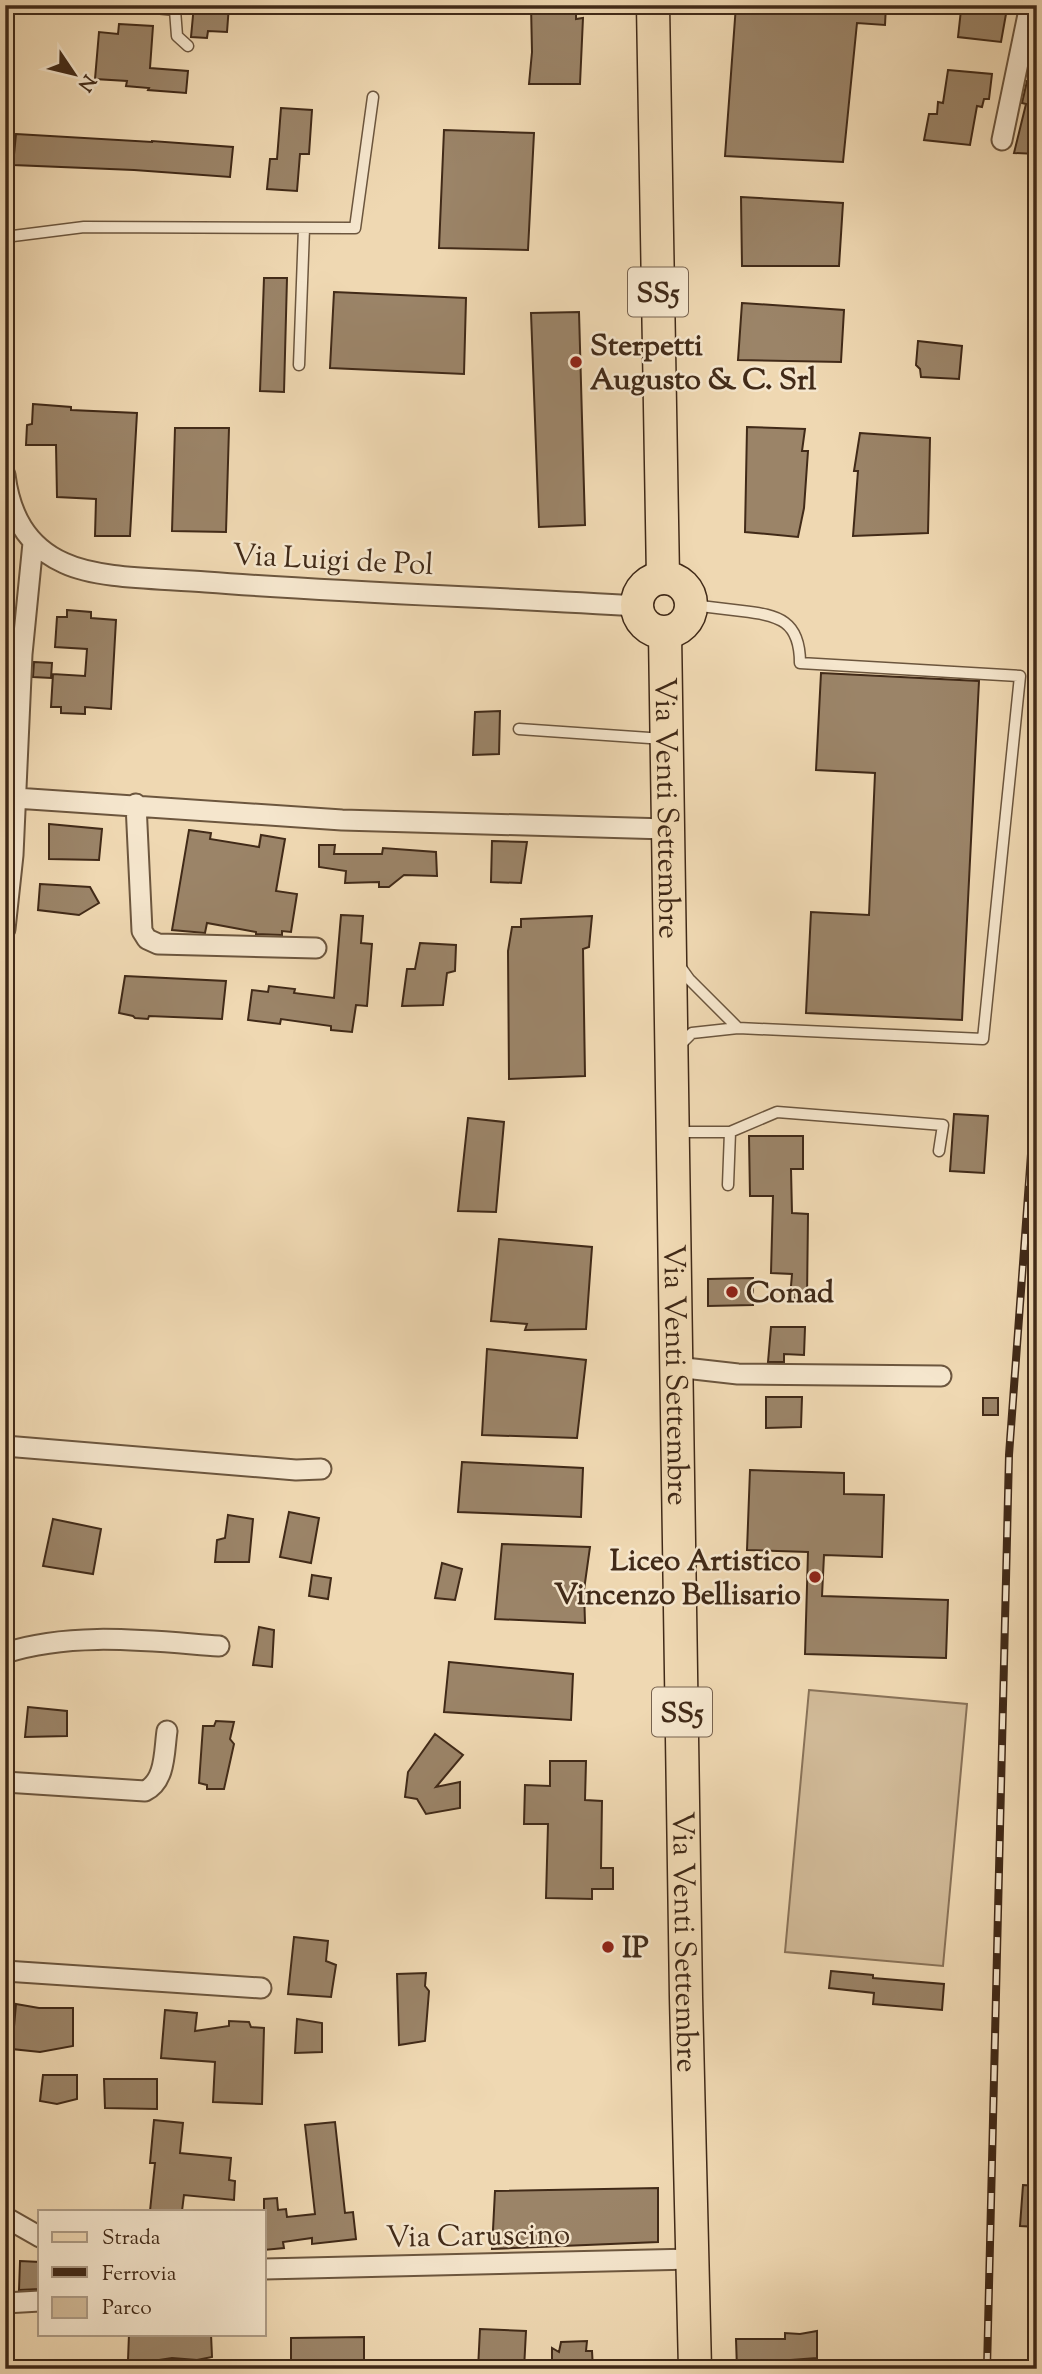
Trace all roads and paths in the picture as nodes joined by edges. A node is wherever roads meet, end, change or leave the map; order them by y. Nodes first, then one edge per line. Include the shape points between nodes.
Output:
1 (125, 5) edge
2 (653, 5) edge
3 (1030, 5) edge
4 (188, 46) dead end
5 (373, 97) dead end
6 (1002, 140) dead end
7 (304, 228) junction
8 (5, 237) edge
9 (299, 365) dead end
10 (5, 475) edge
11 (33, 543) junction
12 (663, 578) junction
13 (692, 605) junction
14 (637, 606) junction
15 (665, 633) junction
16 (519, 729) dead end
17 (665, 739) junction
18 (15, 798) junction
19 (136, 804) junction
20 (667, 829) junction
21 (5, 929) edge
22 (316, 948) dead end
23 (670, 952) junction
24 (738, 1028) junction
25 (671, 1054) junction
26 (673, 1132) junction
27 (730, 1132) junction
28 (939, 1151) dead end
29 (728, 1185) dead end
30 (676, 1367) junction
31 (941, 1376) dead end
32 (5, 1446) edge
33 (321, 1469) dead end
34 (219, 1646) dead end
35 (5, 1653) edge
36 (167, 1731) dead end
37 (5, 1782) edge
38 (5, 1970) edge
39 (261, 1988) dead end
40 (5, 2217) edge
41 (38, 2235) edge
42 (692, 2259) junction
43 (266, 2269) edge
44 (38, 2301) edge
45 (5, 2303) edge
46 (695, 2369) edge

1 - 4 lane via 175,10 177,36
2 - 12 main road, SS5
3 - 6 street
5 - 7 lane via 355,228
7 - 8 lane via 84,227
7 - 9 lane
10 - 11 street via 14,514
11 - 14 street, Via Luigi de Pol via 65,564 129,576
11 - 18 street
12 - 13 main road via 680,582
12 - 14 main road via 642,590
13 - 15 main road via 681,627
13 - 24 lane via 777,617 794,632 800,663 1020,676 983,1040
14 - 15 main road via 649,628
15 - 17 main road, Via Venti Settembre / SS5
16 - 17 lane
17 - 20 main road, Via Venti Settembre / SS5
18 - 19 street
18 - 21 street
19 - 20 street via 342,820
19 - 22 street via 142,931 147,939 158,944
20 - 23 main road, Via Venti Settembre / SS5
23 - 24 lane via 689,979
23 - 25 main road, Via Venti Settembre / SS5
24 - 25 lane via 692,1033
25 - 26 main road, Via Venti Settembre / SS5
26 - 27 lane
26 - 30 main road, Via Venti Settembre / SS5
27 - 28 lane via 777,1112 943,1125
27 - 29 lane
30 - 31 street via 738,1374
30 - 42 main road, Via Venti Settembre / SS5
32 - 33 street
34 - 35 street via 64,1641
36 - 37 street via 161,1774 145,1791
38 - 39 street
40 - 41 street
42 - 43 street, Via Caruscino
42 - 46 main road, Via Venti Settembre / SS5
44 - 45 street

